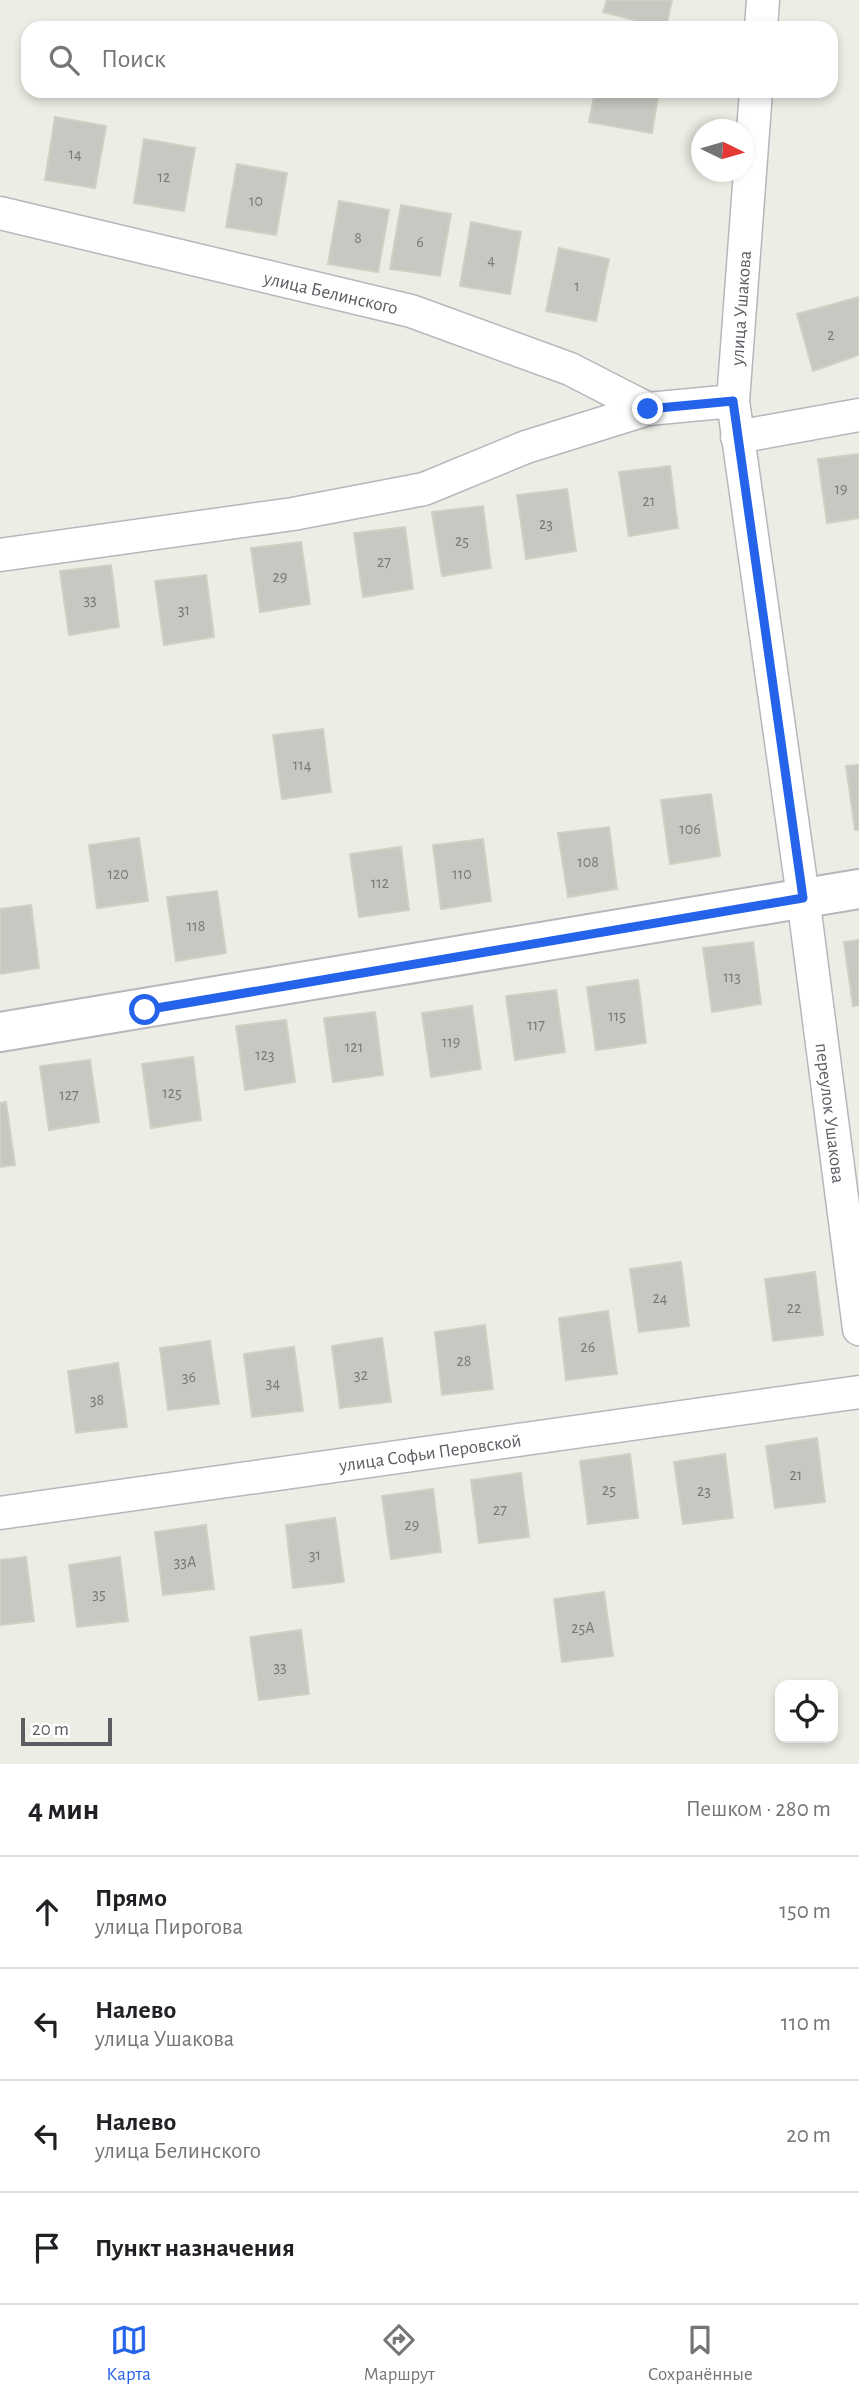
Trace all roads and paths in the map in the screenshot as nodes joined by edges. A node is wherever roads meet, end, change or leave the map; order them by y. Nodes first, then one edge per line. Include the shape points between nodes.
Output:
1 (763, 0) edge
2 (762, 21) edge
3 (755, 98) edge
4 (0, 213) edge
5 (733, 401) junction
6 (648, 409) junction
7 (859, 415) edge
8 (737, 437) junction
9 (0, 555) edge
10 (859, 889) edge
11 (803, 898) junction
12 (0, 1032) edge
13 (859, 1329) edge
14 (859, 1392) edge
15 (0, 1513) edge

1 - 2 street
3 - 5 street, улица Ушакова
4 - 6 street, улица Белинского via 411,311 570,369
5 - 6 street
5 - 8 street, улица Ушакова
6 - 9 street via 526,447 424,489 293,514
7 - 8 street
8 - 11 street, улица Ушакова
10 - 11 street
11 - 12 street
11 - 13 street, переулок Ушакова
14 - 15 street, улица Софьи Перовской

